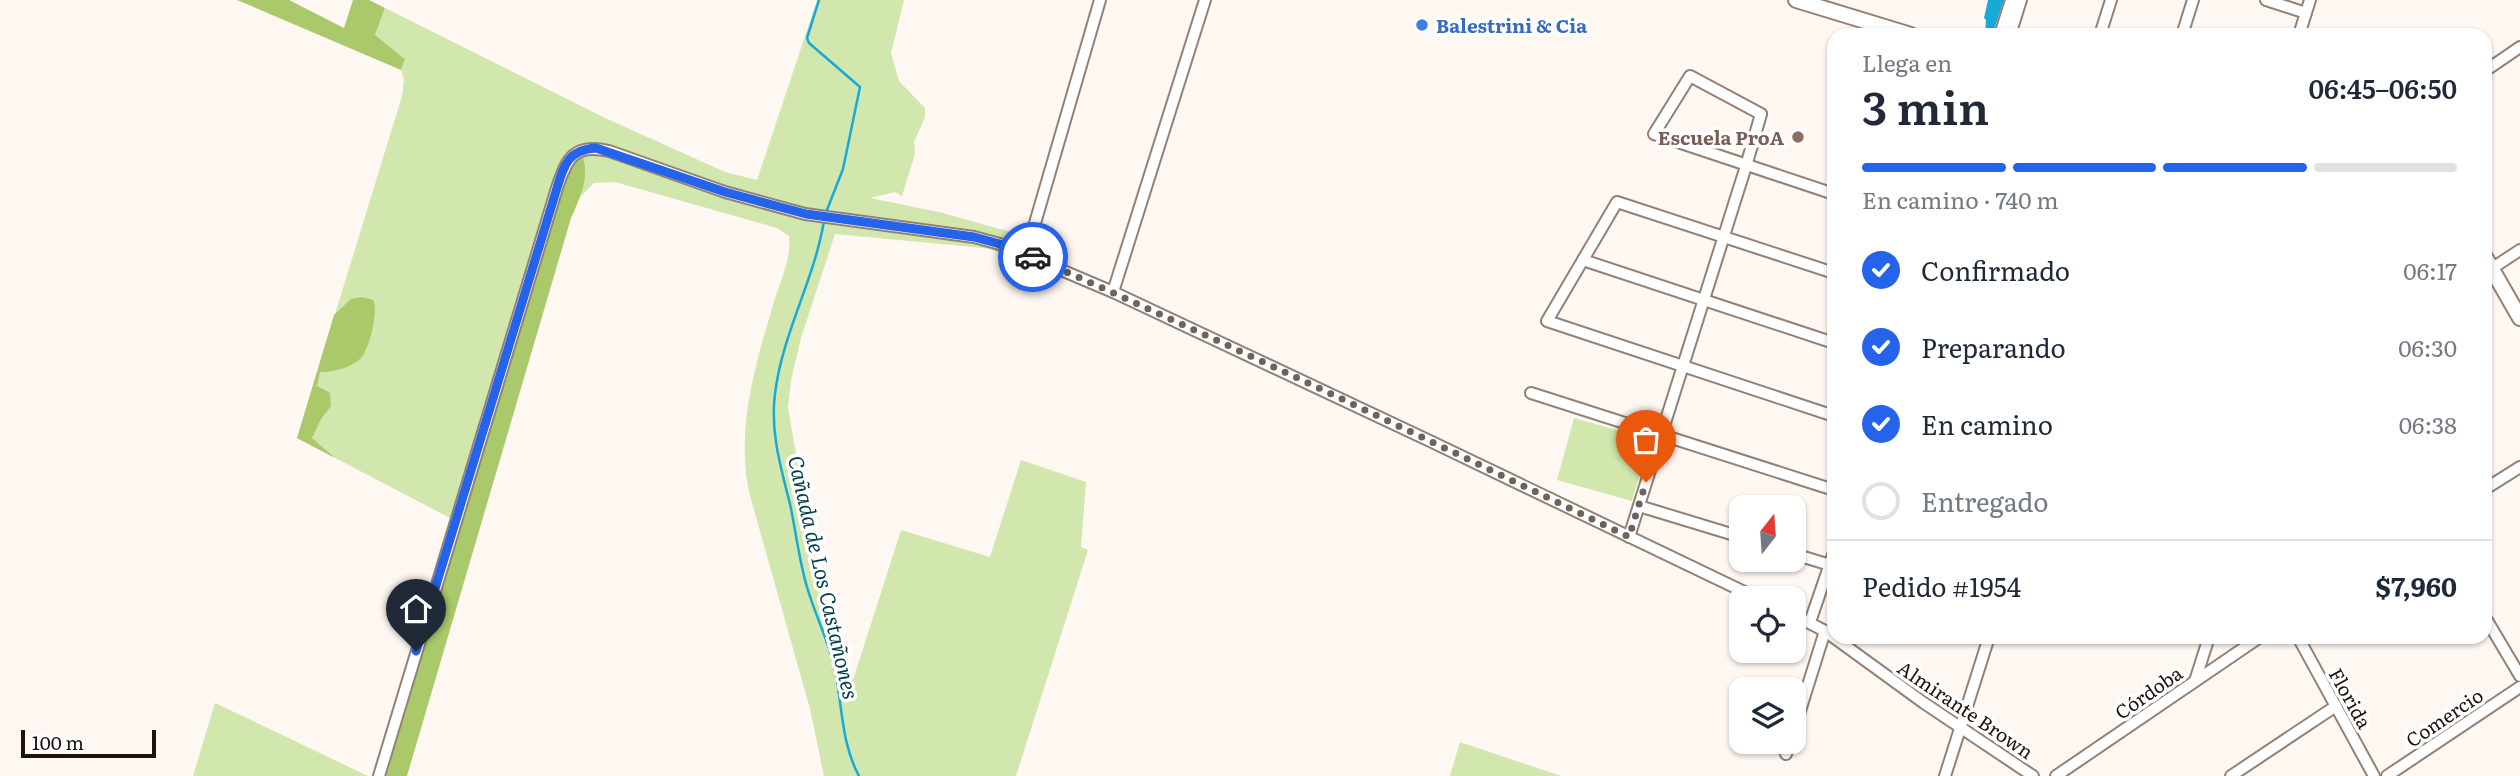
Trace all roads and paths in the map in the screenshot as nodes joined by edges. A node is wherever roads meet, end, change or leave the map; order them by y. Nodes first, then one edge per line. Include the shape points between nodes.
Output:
1 (1100, 0) edge
2 (1205, 0) edge
3 (1796, 0) edge
4 (2011, 0) edge
5 (2021, 0) edge
6 (2111, 0) edge
7 (2193, 0) edge
8 (2266, 0) edge
9 (2310, 0) edge
10 (2306, 13) junction
11 (1888, 28) edge
12 (2002, 28) edge
13 (2012, 28) edge
14 (2102, 28) edge
15 (2184, 28) edge
16 (2301, 28) edge
17 (2520, 47) edge
18 (2492, 66) edge
19 (1746, 166) junction
20 (1827, 192) edge
21 (1723, 237) junction
22 (2520, 250) edge
23 (1026, 254) junction
24 (1583, 260) junction
25 (2492, 262) edge
26 (1827, 271) edge
27 (2492, 271) edge
28 (1113, 292) junction
29 (1703, 299) junction
30 (2520, 318) edge
31 (1827, 341) edge
32 (1682, 364) junction
33 (1531, 393) dead end
34 (1827, 414) edge
35 (1660, 435) junction
36 (2520, 467) edge
37 (2492, 485) edge
38 (1827, 488) edge
39 (1639, 506) junction
40 (1729, 533) edge
41 (1629, 537) junction
42 (1806, 558) edge
43 (1827, 564) edge
44 (1827, 574) edge
45 (1732, 586) edge
46 (1806, 620) edge
47 (1810, 622) junction
48 (2492, 629) edge
49 (1825, 631) joint
50 (1843, 644) edge
51 (1987, 644) edge
52 (2206, 644) edge
53 (2250, 644) edge
54 (2302, 644) edge
55 (2520, 676) edge
56 (2196, 681) junction
57 (2520, 687) edge
58 (1806, 692) edge
59 (2336, 706) junction
60 (1960, 728) junction
61 (379, 776) edge
62 (1945, 776) edge
63 (2033, 776) edge
64 (2056, 776) edge
65 (2231, 776) edge
66 (2374, 776) edge
67 (2387, 776) edge

1 - 23 street
2 - 28 street
3 - 11 main road
4 - 12 street
5 - 13 street
6 - 14 street
7 - 15 street
8 - 10 street
9 - 10 street
10 - 16 street
17 - 18 street
19 - 19 street via 1654,134 1690,76 1761,114
19 - 20 street
19 - 21 street
21 - 24 street via 1617,202
21 - 26 street
21 - 29 street
22 - 25 street
23 - 28 street
23 - 61 street via 974,237 806,214 596,148 574,154 557,188
24 - 29 street
24 - 32 street via 1546,321
27 - 30 main road
28 - 41 street
29 - 31 street
29 - 32 street
32 - 34 street
32 - 35 street
33 - 35 street
35 - 38 street
35 - 39 street
36 - 37 street
39 - 40 street
39 - 41 street
41 - 45 street
42 - 43 street
44 - 47 street
46 - 47 street, Almirante Brown
47 - 49 street, Almirante Brown
48 - 55 street
49 - 58 street
50 - 60 street, Almirante Brown
51 - 60 street
52 - 56 street
53 - 56 street, Córdoba
54 - 59 street, Florida
56 - 64 street, Córdoba
57 - 67 street, Comercio
59 - 65 street
59 - 66 street, Florida
60 - 62 street
60 - 63 street, Almirante Brown

